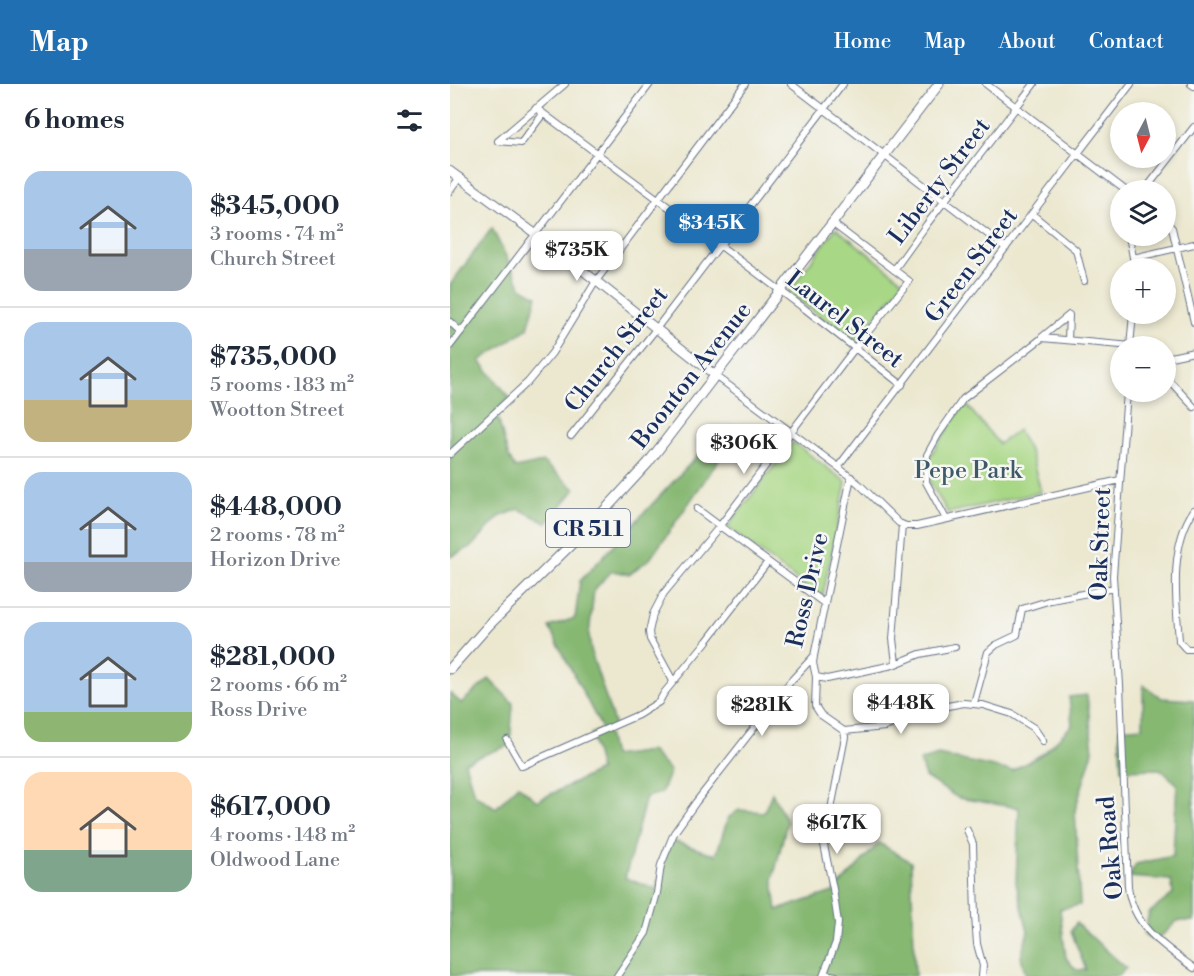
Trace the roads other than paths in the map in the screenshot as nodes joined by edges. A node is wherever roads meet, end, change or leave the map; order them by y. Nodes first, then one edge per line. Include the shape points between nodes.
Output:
1 (565, 84) edge
2 (650, 84) edge
3 (745, 84) edge
4 (791, 84) edge
5 (843, 84) edge
6 (939, 84) edge
7 (986, 84) edge
8 (1034, 84) edge
9 (1131, 84) edge
10 (1017, 107) junction
11 (536, 108) junction
12 (824, 109) junction
13 (543, 114) junction
14 (1194, 127) edge
15 (596, 154) junction
16 (1077, 154) junction
17 (884, 155) junction
18 (450, 171) edge
19 (459, 177) junction
20 (1112, 180) edge
21 (1153, 180) edge
22 (450, 191) edge
23 (659, 199) junction
24 (945, 201) junction
25 (1032, 214) junction
26 (832, 223) junction
27 (535, 234) junction
28 (1176, 244) edge
29 (1194, 244) edge
30 (720, 246) junction
31 (1131, 246) edge
32 (1005, 248) junction
33 (1177, 248) junction
34 (1133, 258) joint
35 (894, 270) junction
36 (596, 281) junction
37 (1084, 281) dead end
38 (780, 291) junction
39 (450, 322) edge
40 (1194, 322) edge
41 (656, 329) junction
42 (461, 332) junction
43 (1042, 338) junction
44 (1068, 340) junction
45 (1110, 344) edge
46 (450, 346) edge
47 (855, 348) junction
48 (1194, 352) edge
49 (1176, 356) edge
50 (716, 376) junction
51 (902, 385) junction
52 (1176, 388) edge
53 (1126, 402) edge
54 (1194, 407) edge
55 (791, 433) junction
56 (571, 436) dead end
57 (450, 454) edge
58 (838, 467) junction
59 (851, 477) junction
60 (1120, 480) junction
61 (697, 509) dead end
62 (1194, 510) edge
63 (946, 519) junction
64 (902, 525) junction
65 (719, 527) junction
66 (767, 563) junction
67 (1114, 588) junction
68 (825, 604) junction
69 (955, 646) dead end
70 (1194, 649) edge
71 (814, 656) junction
72 (896, 663) junction
73 (450, 669) edge
74 (816, 677) junction
75 (673, 681) junction
76 (1120, 698) joint
77 (974, 704) junction
78 (844, 731) junction
79 (507, 740) dead end
80 (1043, 741) dead end
81 (967, 830) dead end
82 (1194, 968) edge
83 (824, 975) edge
84 (617, 976) edge
85 (836, 976) edge
86 (982, 976) edge

1 - 11 street
2 - 15 street
3 - 23 street
4 - 12 street
5 - 12 street, Church Street
6 - 17 main road, Boonton Avenue / CR 511
7 - 10 street
8 - 10 street, Liberty Street
9 - 16 street, Green Street
10 - 16 street
10 - 24 street, Liberty Street
11 - 13 street, Laurel Street
11 - 13 street via 498,141 521,143
12 - 17 street
12 - 30 street, Church Street
13 - 15 street, Laurel Street
14 - 21 street
15 - 23 street, Laurel Street
15 - 27 street
16 - 20 street
16 - 25 street, Green Street
17 - 24 street
17 - 26 main road, Boonton Avenue / CR 511
18 - 19 street
19 - 22 street
19 - 27 street
23 - 30 street, Laurel Street
23 - 36 street
24 - 32 street
24 - 35 street, Liberty Street
25 - 32 street, Green Street
25 - 37 street via 1076,250
26 - 35 street
26 - 38 main road, Boonton Avenue / CR 511
27 - 36 street
27 - 42 street
28 - 33 street
29 - 33 street
30 - 38 street, Laurel Street
30 - 41 street, Church Street
31 - 34 street
32 - 51 street, Green Street
33 - 34 street
33 - 40 street
35 - 47 street, Liberty Street via 909,281
36 - 41 street
36 - 57 street via 538,371
38 - 47 street, Laurel Street
38 - 50 main road, Boonton Avenue / CR 511
39 - 42 street
41 - 50 street
41 - 56 street, Church Street
42 - 46 street
43 - 44 street
43 - 44 street via 1069,315
43 - 63 street via 963,399 927,455 926,482
44 - 45 street
47 - 51 street, Laurel Street
47 - 55 street, Liberty Street
48 - 49 street
50 - 55 street
50 - 73 main road, Boonton Avenue / CR 511 via 615,500
51 - 58 street, Green Street
52 - 54 street
53 - 60 street, Oak Street
55 - 58 street
55 - 65 street, Liberty Street
58 - 59 street
59 - 64 street
59 - 68 street, Ross Drive
60 - 63 street
60 - 67 street, Oak Street
61 - 65 street
62 - 70 street via 1179,546 1177,589 1179,641 1186,649
63 - 64 street via 917,526
64 - 72 street via 893,639
65 - 66 street
65 - 75 street, Liberty Street via 664,593 653,614 650,639
66 - 68 street
66 - 75 street
67 - 76 street, Oak Street
67 - 77 street via 1022,609 1017,635 986,655
68 - 71 street, Ross Drive
69 - 72 street
71 - 74 street
71 - 84 street, Ross Drive via 674,833 661,865 646,933
72 - 74 street via 826,679
74 - 78 street via 817,709
75 - 79 street via 658,703 638,715 522,766
76 - 82 street, Oak Road via 1132,906 1150,934
77 - 78 street via 931,709 885,727
77 - 80 street via 1022,720
78 - 83 street via 824,845 838,923 836,942
81 - 86 street via 973,844
83 - 85 street

